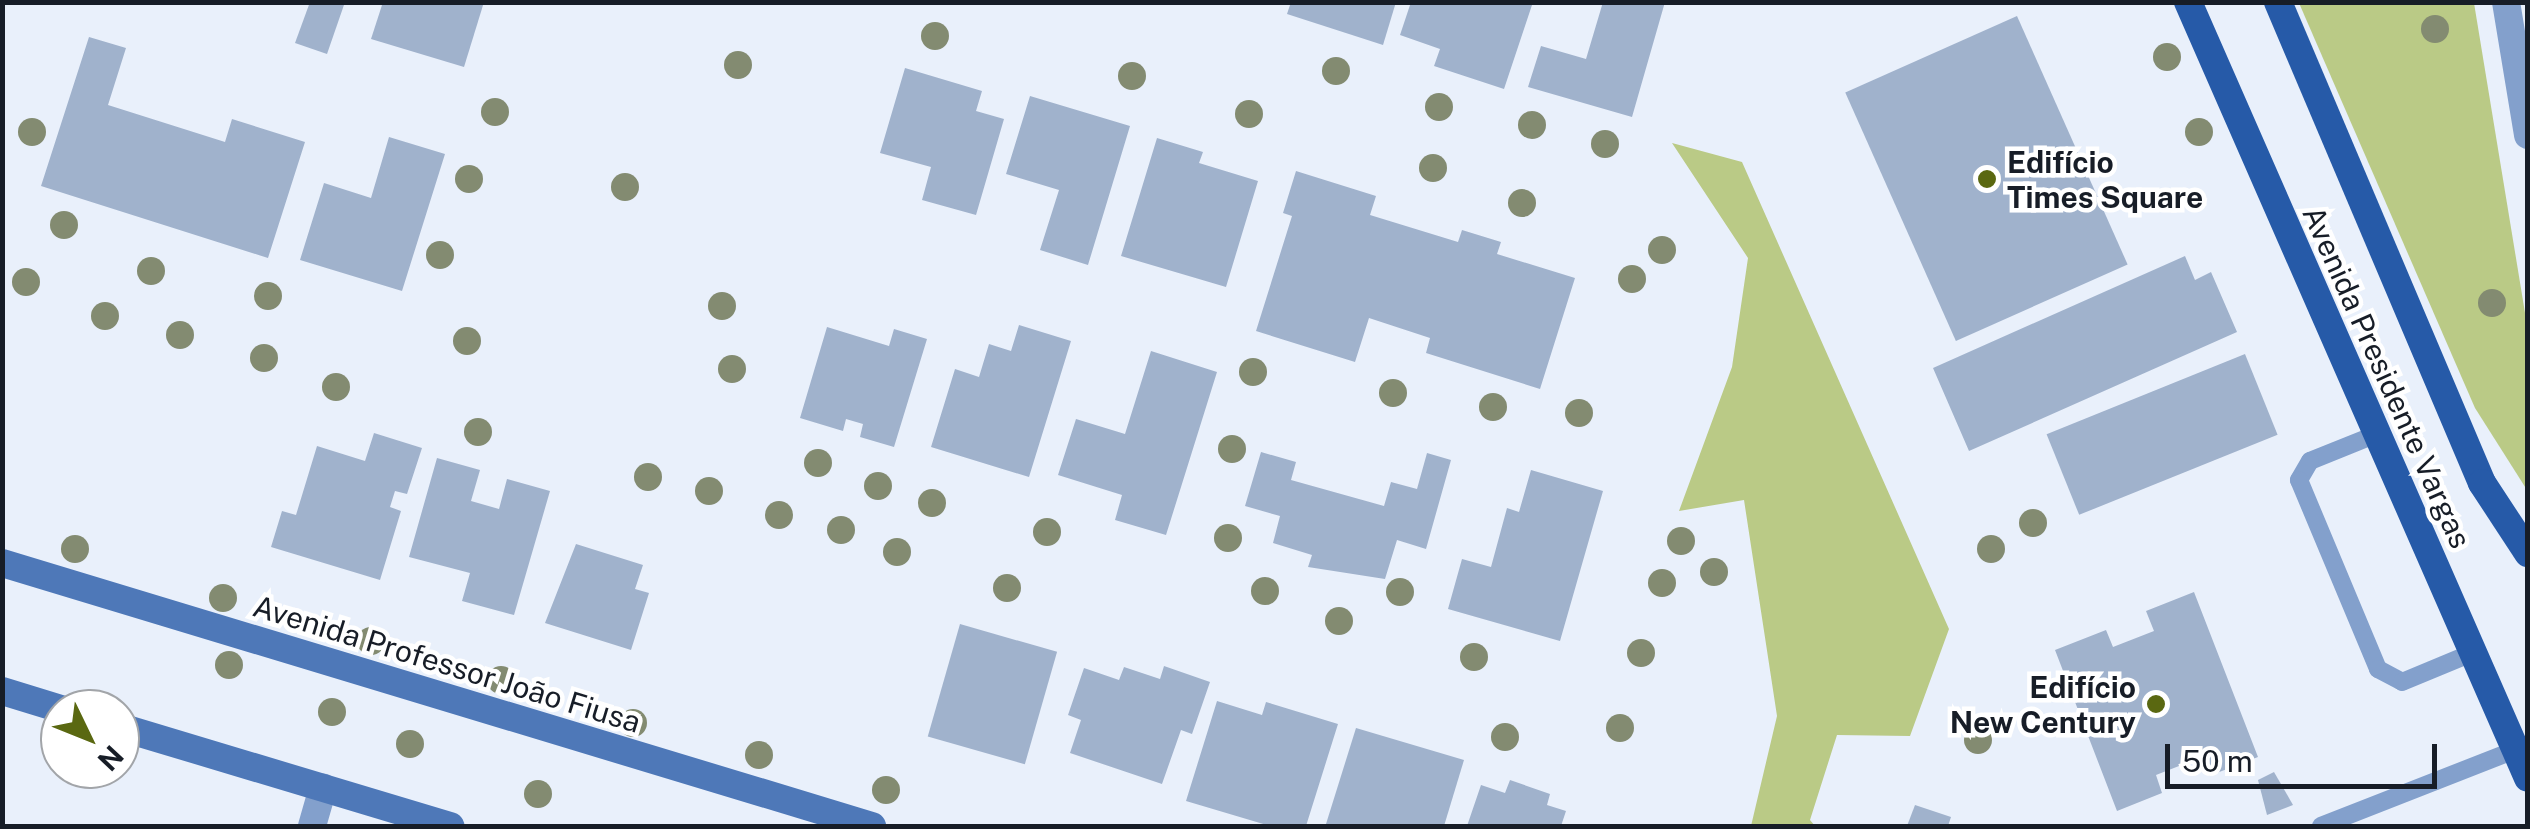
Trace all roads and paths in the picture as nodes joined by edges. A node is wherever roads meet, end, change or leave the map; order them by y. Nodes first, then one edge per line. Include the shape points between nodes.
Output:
1 (2188, 2) edge
2 (2278, 2) edge
3 (2506, 2) edge
4 (2528, 135) edge
5 (2377, 434) junction
6 (2528, 553) edge
7 (2, 563) edge
8 (2472, 653) junction
9 (2, 691) edge
10 (40, 702) edge
11 (140, 733) edge
12 (2515, 750) junction
13 (2528, 778) edge
14 (323, 788) junction
15 (312, 826) edge
16 (451, 826) edge
17 (872, 826) edge
18 (2321, 826) edge

1 - 5 main road, Avenida Presidente Vargas
2 - 6 main road, Avenida Presidente Vargas via 2482,483
3 - 4 street
5 - 8 main road, Avenida Presidente Vargas
5 - 8 lane via 2310,461 2298,480 2378,669 2402,682
7 - 17 main road, Avenida Professor João Fiusa
8 - 12 main road, Avenida Presidente Vargas
9 - 10 main road
11 - 14 main road
12 - 13 main road, Avenida Presidente Vargas
12 - 18 lane
14 - 15 street
14 - 16 main road

